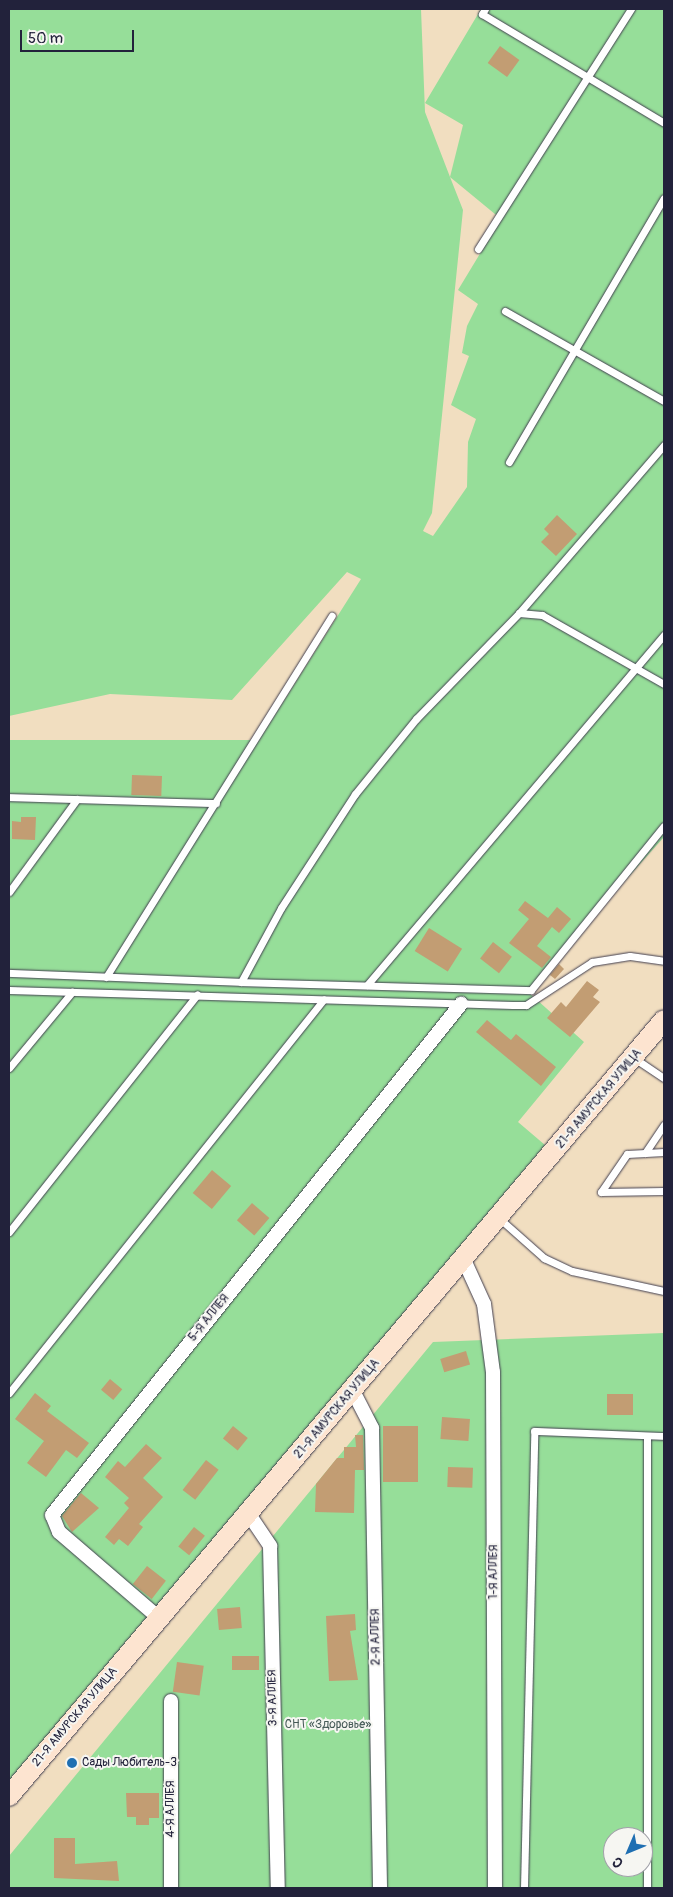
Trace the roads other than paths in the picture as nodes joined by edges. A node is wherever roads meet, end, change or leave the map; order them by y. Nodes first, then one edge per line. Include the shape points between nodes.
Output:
1 (485, 9) edge
2 (631, 9) edge
3 (589, 77) junction
4 (664, 123) edge
5 (664, 198) edge
6 (478, 249) dead end
7 (505, 311) dead end
8 (573, 350) junction
9 (664, 401) edge
10 (664, 445) edge
11 (509, 462) dead end
12 (519, 613) junction
13 (332, 616) dead end
14 (664, 635) edge
15 (636, 668) junction
16 (664, 684) edge
17 (9, 797) edge
18 (77, 800) junction
19 (216, 803) junction
20 (664, 826) edge
21 (9, 892) edge
22 (664, 961) edge
23 (9, 974) edge
24 (106, 977) junction
25 (241, 982) junction
26 (367, 985) junction
27 (9, 990) edge
28 (72, 992) junction
29 (197, 995) junction
30 (324, 999) junction
31 (461, 1004) junction
32 (664, 1020) edge
33 (633, 1057) junction
34 (9, 1068) edge
35 (664, 1078) edge
36 (664, 1125) edge
37 (664, 1152) edge
38 (645, 1153) junction
39 (664, 1191) edge
40 (499, 1218) junction
41 (9, 1232) edge
42 (464, 1260) junction
43 (664, 1291) edge
44 (353, 1391) junction
45 (9, 1394) edge
46 (647, 1436) junction
47 (664, 1436) edge
48 (248, 1514) junction
49 (159, 1618) junction
50 (171, 1701) dead end
51 (9, 1796) edge
52 (171, 1888) edge
53 (278, 1888) edge
54 (380, 1888) edge
55 (495, 1888) edge
56 (524, 1888) edge
57 (647, 1888) edge

1 - 3 lane via 482,14
2 - 3 lane
3 - 4 lane
3 - 6 lane
5 - 8 lane
7 - 8 lane
8 - 9 lane
8 - 11 lane
10 - 12 lane
12 - 15 lane via 528,610 542,615
12 - 25 lane via 416,719 355,794 281,908
13 - 19 lane
14 - 15 lane
15 - 16 lane
15 - 26 lane
17 - 18 lane
18 - 19 lane
18 - 21 lane
19 - 24 lane
20 - 26 lane via 531,990
22 - 31 lane via 630,956 592,962 526,1005
23 - 24 lane
24 - 25 lane
25 - 26 lane
27 - 28 lane
28 - 29 lane
28 - 34 lane
29 - 30 lane
29 - 41 lane
30 - 31 lane
30 - 45 lane
31 - 49 street, 5-Я АЛЛЕЯ via 52,1515 59,1532
32 - 33 main road, 21-Я АМУРСКАЯ УЛИЦА
33 - 35 lane
33 - 40 main road, 21-Я АМУРСКАЯ УЛИЦА
36 - 38 lane
37 - 38 lane
38 - 39 lane via 627,1154 601,1192
40 - 42 main road, 21-Я АМУРСКАЯ УЛИЦА
40 - 43 lane via 544,1258 572,1271
42 - 44 main road, 21-Я АМУРСКАЯ УЛИЦА
42 - 55 street, 1-Я АЛЛЕЯ via 484,1304 493,1372
44 - 48 main road, 21-Я АМУРСКАЯ УЛИЦА
44 - 54 street, 2-Я АЛЛЕЯ via 372,1428
46 - 47 lane
46 - 56 lane via 534,1430
46 - 57 lane
48 - 49 main road, 21-Я АМУРСКАЯ УЛИЦА
48 - 53 street, 3-Я АЛЛЕЯ via 270,1546
49 - 51 main road, 21-Я АМУРСКАЯ УЛИЦА
50 - 52 street, 4-Я АЛЛЕЯ

